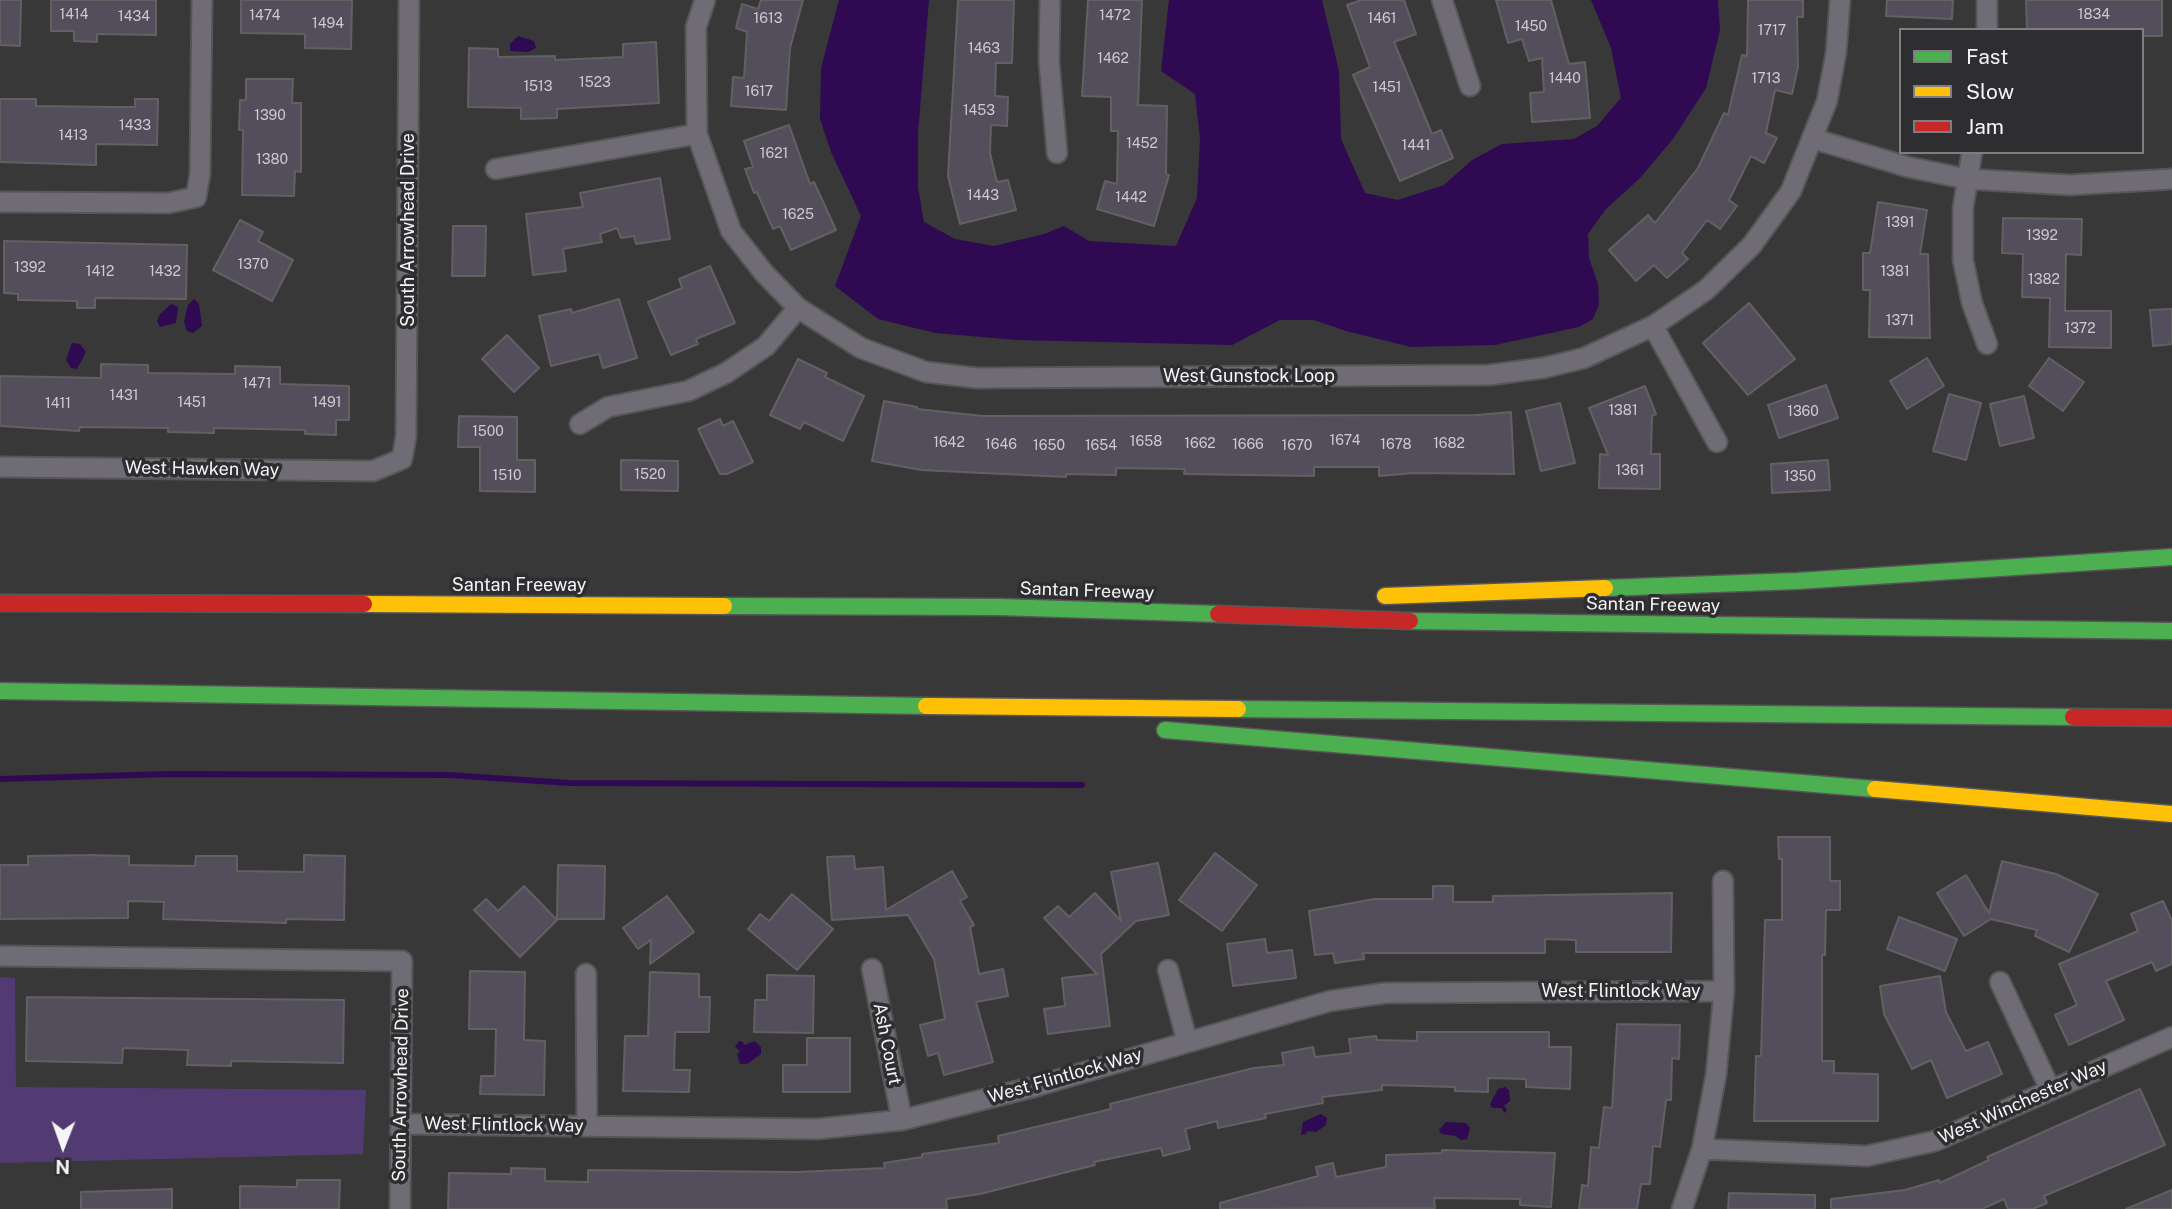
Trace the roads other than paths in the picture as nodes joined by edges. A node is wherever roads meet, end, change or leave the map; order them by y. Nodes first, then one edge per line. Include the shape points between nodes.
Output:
1 (202, 0) edge
2 (409, 0) edge
3 (705, 0) edge
4 (1050, 0) edge
5 (1442, 0) edge
6 (1840, 0) edge
7 (1987, 0) edge
8 (1987, 28) edge
9 (1470, 86) dead end
10 (697, 134) junction
11 (1814, 139) junction
12 (1057, 153) dead end
13 (1972, 154) edge
14 (496, 169) dead end
15 (1967, 179) junction
16 (2172, 179) edge
17 (0, 202) edge
18 (798, 308) junction
19 (1653, 326) junction
20 (1987, 344) dead end
21 (580, 424) dead end
22 (1717, 442) dead end
23 (402, 459) joint
24 (0, 467) edge
25 (2172, 557) edge
26 (1368, 597) dead end
27 (1272, 600) dead end
28 (0, 603) edge
29 (999, 607) junction
30 (2172, 631) edge
31 (0, 691) edge
32 (910, 706) junction
33 (2172, 718) edge
34 (1111, 725) dead end
35 (1151, 729) dead end
36 (2172, 814) edge
37 (1723, 881) dead end
38 (0, 956) edge
39 (872, 969) dead end
40 (1168, 970) dead end
41 (586, 974) dead end
42 (2000, 982) dead end
43 (1724, 991) junction
44 (1187, 1041) junction
45 (2170, 1045) edge
46 (2050, 1089) junction
47 (902, 1119) junction
48 (401, 1124) junction
49 (587, 1126) junction
50 (1702, 1149) junction
51 (400, 1209) edge
52 (1682, 1209) edge

1 - 17 street via 196,197 169,203
2 - 23 street, South Arrowhead Drive via 406,436
3 - 10 street, West Gunstock Loop via 696,27
4 - 12 street via 1049,61
5 - 9 street
6 - 11 street, West Gunstock Loop via 1836,53
7 - 8 street
10 - 14 street
10 - 18 street, West Gunstock Loop via 731,230
11 - 15 street
11 - 19 street, West Gunstock Loop via 1791,191 1752,245 1706,290
13 - 15 street
15 - 16 street via 2070,185
15 - 20 street via 1964,260 1972,303
18 - 19 street, West Gunstock Loop via 861,348 926,372 977,378 1489,375 1584,358
18 - 21 street via 766,346 726,373 688,391 608,407
19 - 22 street
23 - 24 street, West Hawken Way via 373,471
25 - 26 highway via 1797,581
27 - 29 highway
28 - 29 highway, Santan Freeway
29 - 30 highway, Santan Freeway via 1419,621
31 - 32 highway
32 - 33 highway
32 - 34 highway
35 - 36 highway
37 - 43 street
38 - 48 street, South Arrowhead Drive via 402,961
39 - 47 street, Ash Court
40 - 44 street
41 - 49 street
42 - 46 street
43 - 44 street, West Flintlock Way via 1385,993 1330,1001
43 - 50 street via 1716,1075
44 - 47 street, West Flintlock Way via 1033,1087
45 - 46 street, West Winchester Way
46 - 50 street, West Winchester Way via 1935,1141 1867,1156
47 - 49 street, West Flintlock Way via 817,1129
48 - 49 street, West Flintlock Way
48 - 51 street, South Arrowhead Drive
50 - 52 street

